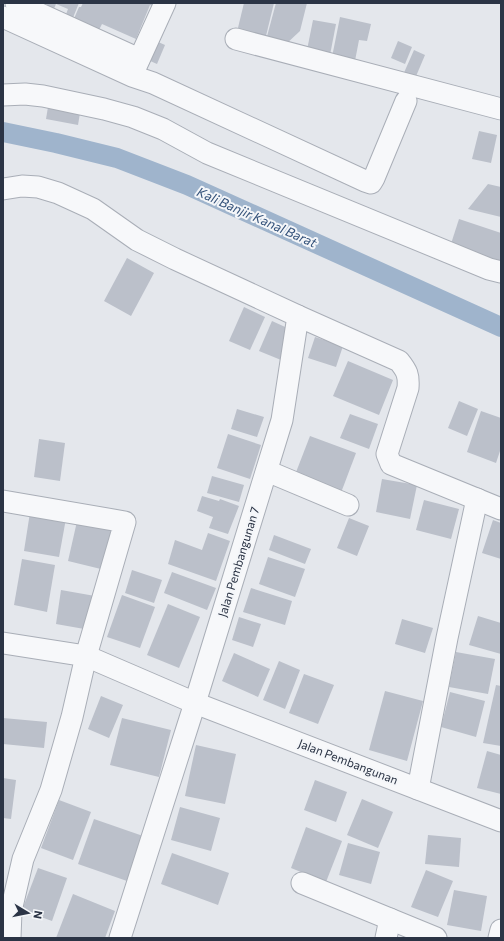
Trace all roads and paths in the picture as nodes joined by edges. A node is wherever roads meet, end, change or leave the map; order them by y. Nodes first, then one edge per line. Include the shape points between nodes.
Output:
1 (16, 3) edge
2 (165, 3) edge
3 (3, 17) edge
4 (236, 39) dead end
5 (135, 67) junction
6 (3, 95) edge
7 (406, 101) dead end
8 (501, 109) edge
9 (3, 189) edge
10 (501, 272) edge
11 (298, 316) junction
12 (267, 471) junction
13 (477, 499) junction
14 (3, 500) edge
15 (348, 505) dead end
16 (501, 509) edge
17 (3, 643) edge
18 (86, 656) junction
19 (195, 703) junction
20 (418, 789) junction
21 (501, 821) edge
22 (302, 884) dead end
23 (388, 929) edge
24 (501, 930) edge
25 (10, 938) edge
26 (120, 938) edge
27 (436, 938) edge
28 (499, 938) edge

1 - 5 street
2 - 5 street
3 - 5 street
4 - 8 street
5 - 7 street via 153,83 371,183
6 - 10 street via 43,96 133,117 163,129 207,153
9 - 11 street via 38,187 58,193 93,209 137,240 168,256
11 - 12 street, Jalan Pembangunan 7 via 282,420
11 - 13 street via 399,360 409,377 408,388 387,454 392,464
12 - 15 street
12 - 19 street, Jalan Pembangunan 7
13 - 16 street
13 - 20 street
14 - 18 street via 125,522
17 - 18 street, Jalan Pembangunan
18 - 19 street, Jalan Pembangunan
18 - 25 street via 51,790 22,859 11,911
19 - 20 street, Jalan Pembangunan
19 - 26 street
20 - 21 street, Jalan Pembangunan
22 - 23 street
23 - 27 street
24 - 28 street

